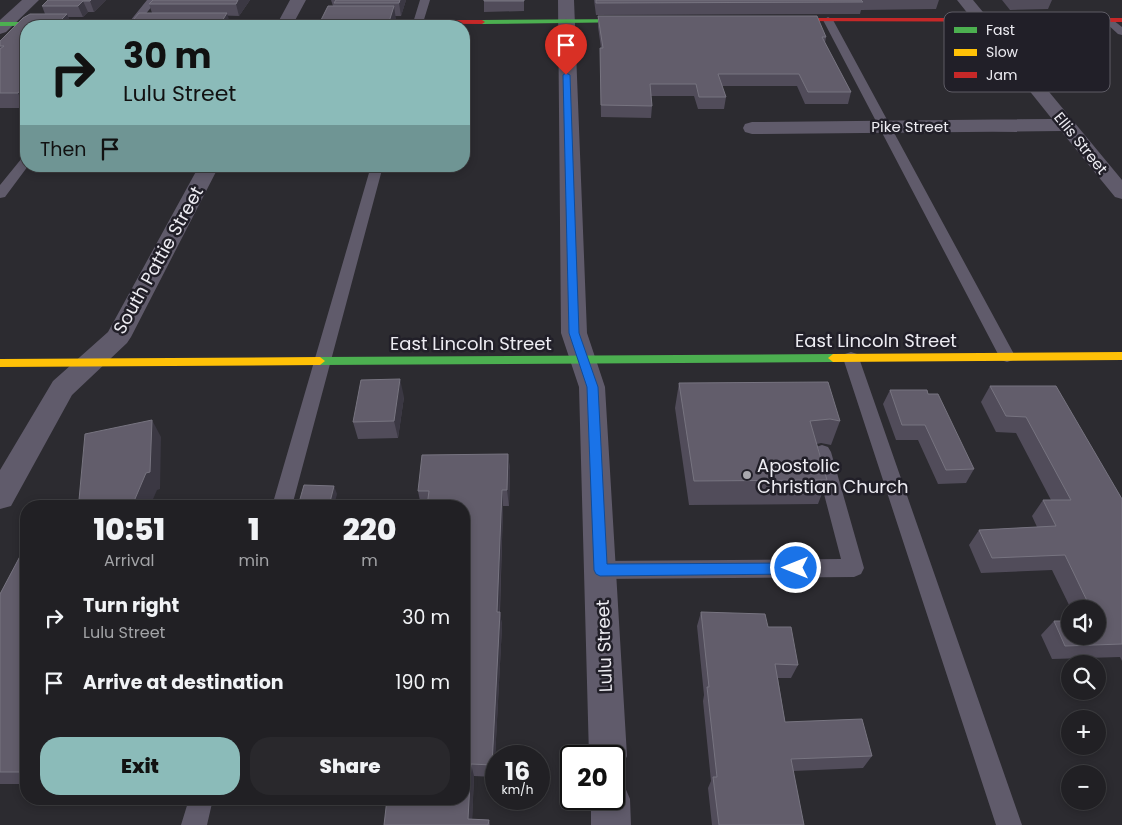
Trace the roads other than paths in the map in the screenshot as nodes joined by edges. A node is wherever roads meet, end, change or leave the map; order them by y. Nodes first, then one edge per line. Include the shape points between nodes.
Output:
1 (31, 0) edge
2 (152, 0) edge
3 (298, 0) edge
4 (424, 0) edge
5 (965, 0) edge
6 (566, 10) edge
7 (975, 12) edge
8 (136, 20) edge
9 (287, 20) edge
10 (418, 20) edge
11 (460, 20) edge
12 (769, 20) edge
13 (828, 20) junction
14 (944, 20) edge
15 (1110, 20) joint
16 (1122, 20) edge
17 (652, 21) edge
18 (2, 25) edge
19 (20, 25) edge
20 (1122, 32) edge
21 (1040, 92) edge
22 (1067, 125) junction
23 (884, 127) junction
24 (752, 128) dead end
25 (20, 169) edge
26 (206, 172) edge
27 (375, 172) edge
28 (1122, 193) edge
29 (0, 194) edge
30 (1007, 356) junction
31 (1122, 356) edge
32 (851, 358) junction
33 (584, 360) junction
34 (322, 361) junction
35 (90, 362) junction
36 (0, 363) edge
37 (822, 452) dead end
38 (0, 497) edge
39 (284, 500) edge
40 (600, 570) junction
41 (608, 745) edge
42 (199, 805) edge
43 (610, 810) edge
44 (194, 825) edge
45 (611, 825) edge
46 (1009, 825) edge

1 - 18 street
2 - 8 lane
3 - 9 street
4 - 10 lane
5 - 7 street, Ellis Street
6 - 11 street
6 - 17 street
6 - 33 street, Lulu Street via 574,333
12 - 13 street
13 - 14 street
13 - 23 lane
15 - 16 street
15 - 20 lane
18 - 19 street
21 - 22 street, Ellis Street
22 - 23 street, Pike Street
22 - 28 street, Ellis Street
23 - 24 street, Pike Street
23 - 30 lane
25 - 29 lane
26 - 35 street, South Pattie Street via 118,337
27 - 34 lane
30 - 31 street, East Lincoln Street
30 - 32 street, East Lincoln Street
32 - 33 street, East Lincoln Street
32 - 46 lane
33 - 34 street, East Lincoln Street
33 - 40 street, Lulu Street via 592,387
34 - 35 street, East Lincoln Street
34 - 39 lane
35 - 36 street, East Lincoln Street
35 - 38 street, South Pattie Street via 62,388
37 - 40 lane via 854,568
40 - 41 street, Lulu Street
42 - 44 lane
43 - 45 street

